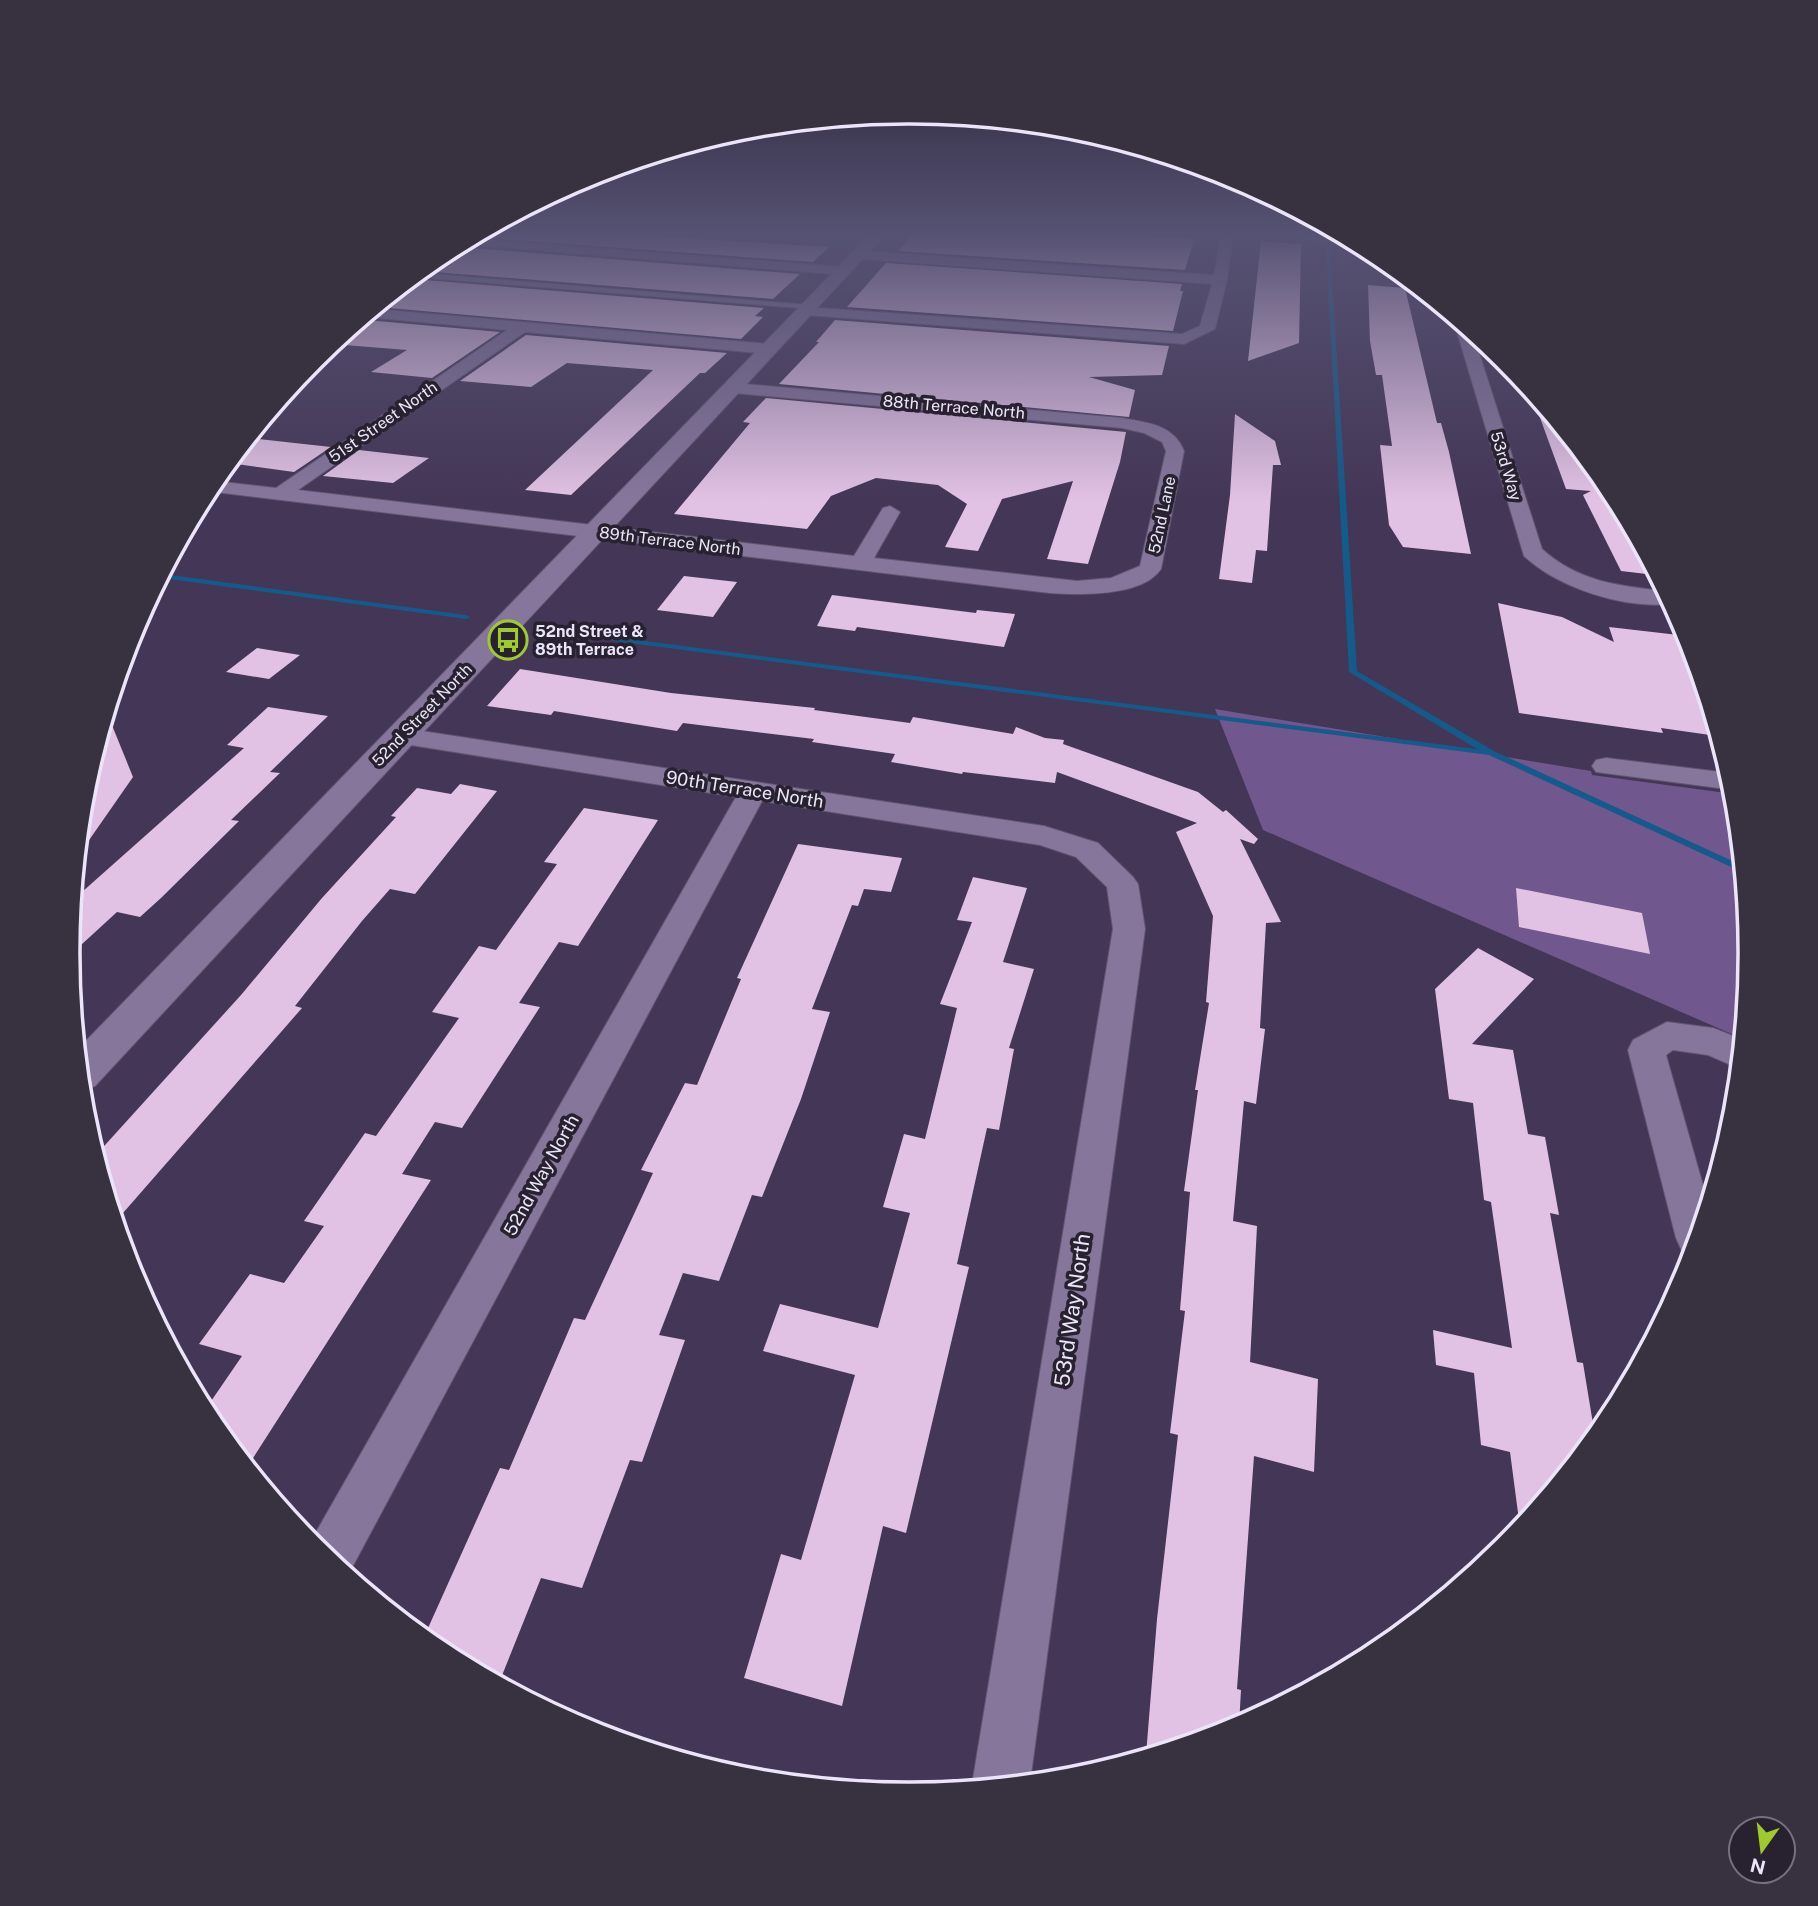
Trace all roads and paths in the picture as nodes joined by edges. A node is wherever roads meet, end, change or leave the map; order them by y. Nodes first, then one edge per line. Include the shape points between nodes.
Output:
1 (478, 323) edge
2 (795, 323) edge
3 (983, 323) edge
4 (1209, 323) edge
5 (522, 327) junction
6 (1468, 342) edge
7 (770, 349) junction
8 (734, 388) junction
9 (1170, 439) joint
10 (224, 488) edge
11 (279, 494) junction
12 (890, 512) dead end
13 (598, 532) junction
14 (860, 564) junction
15 (1131, 582) joint
16 (1656, 596) edge
17 (401, 736) junction
18 (1606, 766) dead end
19 (1719, 780) edge
20 (754, 790) junction
21 (1087, 850) joint
22 (1731, 1050) edge
23 (89, 1065) edge
24 (1693, 1222) edge
25 (334, 1549) edge
26 (1002, 1776) edge

1 - 5 street
2 - 7 street, 52nd Street North
3 - 4 street via 1184,339 1207,329
5 - 7 street
5 - 11 street, 51st Street North
6 - 16 street, 53rd Way via 1532,551 1547,568 1580,584
7 - 8 street, 52nd Street North
8 - 9 street, 88th Terrace North via 1122,423
8 - 13 street, 52nd Street North
9 - 15 street, 52nd Lane via 1175,451 1150,569
10 - 11 street, 89th Terrace North
11 - 13 street, 89th Terrace North
12 - 14 street
13 - 14 street, 89th Terrace North
13 - 17 street, 52nd Street North
14 - 15 street, 89th Terrace North via 1085,589
17 - 20 street, 90th Terrace North
17 - 23 street, 52nd Street North
18 - 19 street
20 - 21 street, 90th Terrace North via 1044,836
20 - 25 street, 52nd Way North
21 - 26 street, 53rd Way North via 1122,884 1129,929
22 - 24 street via 1713,1042 1667,1036 1646,1050

